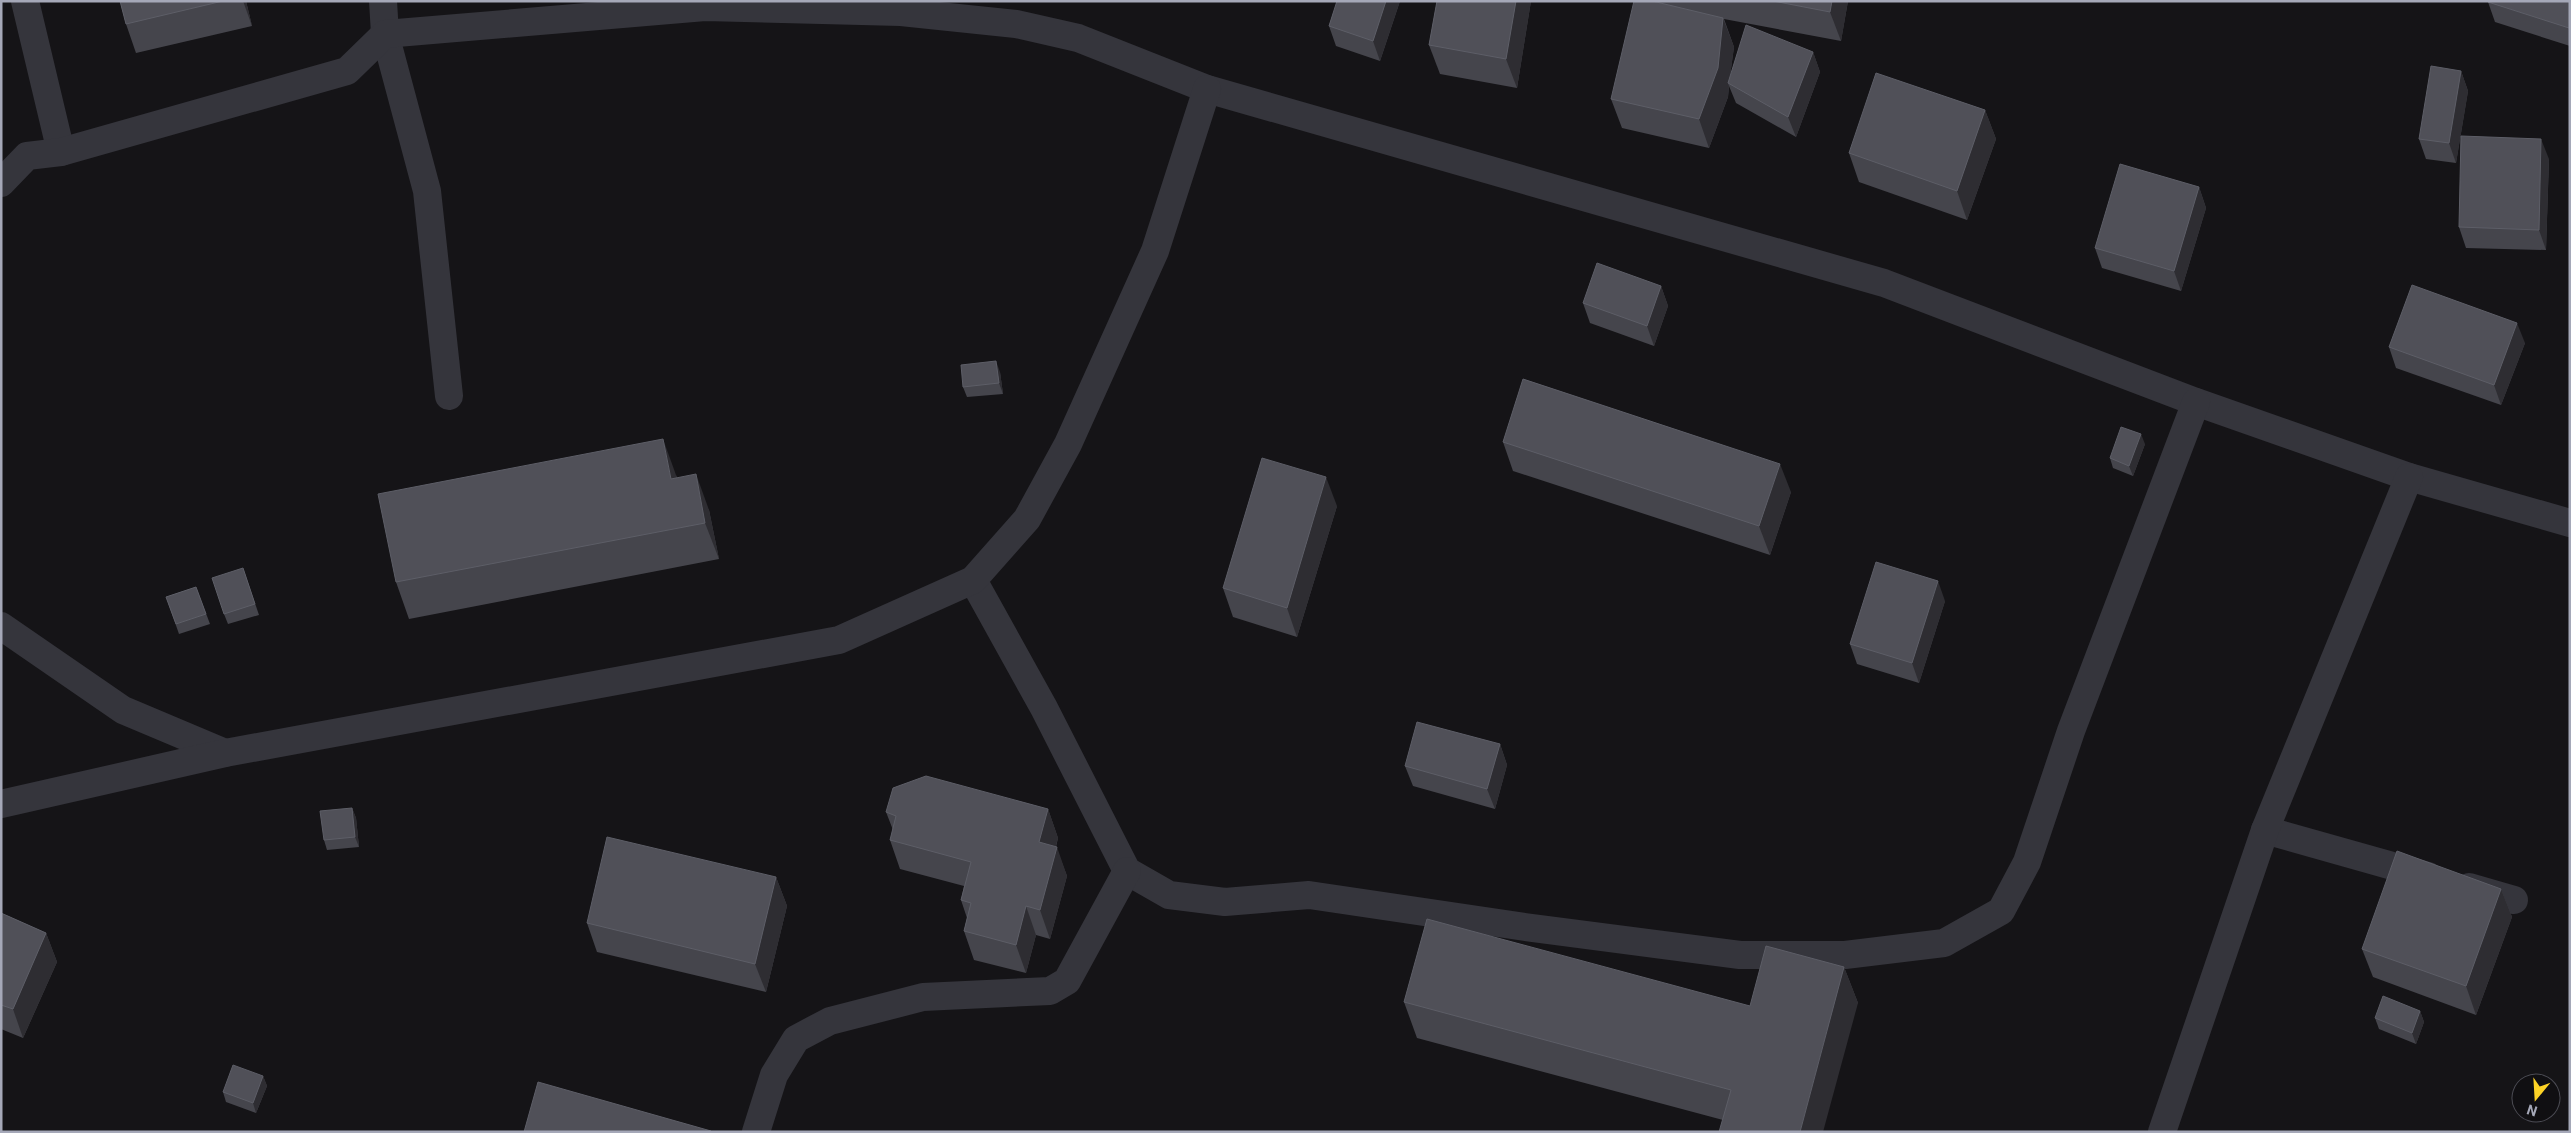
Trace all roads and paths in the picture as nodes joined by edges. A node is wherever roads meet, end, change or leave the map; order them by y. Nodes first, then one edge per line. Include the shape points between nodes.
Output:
1 (25, 1) edge
2 (383, 1) edge
3 (386, 34) junction
4 (1207, 88) junction
5 (61, 152) junction
6 (14, 157) edge
7 (1, 183) edge
8 (449, 396) dead end
9 (2196, 402) junction
10 (2409, 477) junction
11 (2570, 523) edge
12 (973, 580) junction
13 (1, 626) edge
14 (225, 753) junction
15 (1, 804) edge
16 (2265, 830) junction
17 (1127, 871) junction
18 (2514, 900) dead end
19 (756, 1132) edge
20 (2162, 1132) edge

1 - 5 street
2 - 3 street
3 - 4 street via 705,7 901,12 1016,24 1078,38
3 - 5 street via 347,71
3 - 8 street via 427,191
4 - 9 street via 1884,283
4 - 12 street via 1155,251 1068,444 1027,519
5 - 6 street
6 - 7 street
9 - 10 street
9 - 17 street via 2071,731 2026,862 2001,911 1944,943 1845,955 1740,955 1309,895 1225,902 1169,895
10 - 11 street
10 - 16 street
12 - 14 street via 839,640
12 - 17 street via 1044,708
13 - 14 street via 123,710
14 - 15 street
16 - 18 street
16 - 20 street
17 - 19 street via 1067,981 1050,991 923,997 830,1021 796,1039 774,1075

